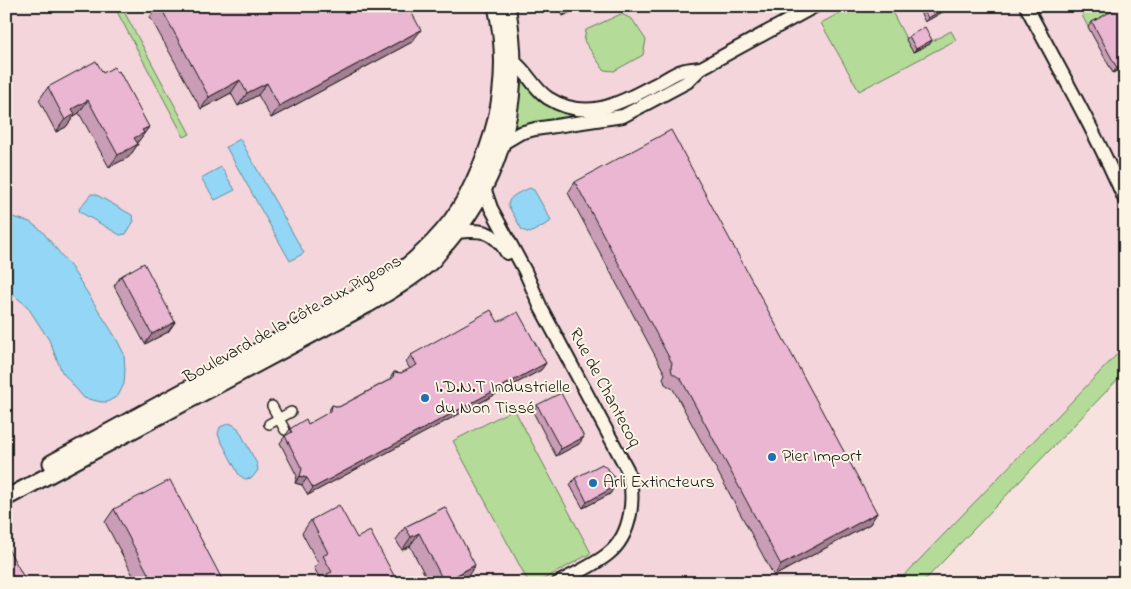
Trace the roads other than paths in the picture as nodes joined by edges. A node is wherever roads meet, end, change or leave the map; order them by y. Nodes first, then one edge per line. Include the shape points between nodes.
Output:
1 (496, 6) edge
2 (507, 6) edge
3 (815, 6) edge
4 (1026, 6) edge
5 (514, 62) junction
6 (701, 68) junction
7 (502, 143) junction
8 (484, 188) junction
9 (1125, 200) edge
10 (456, 232) junction
11 (541, 308) junction
12 (272, 406) dead end
13 (291, 412) dead end
14 (279, 418) junction
15 (268, 424) dead end
16 (285, 430) dead end
17 (6, 487) edge
18 (6, 498) edge
19 (558, 583) edge

1 - 17 street, Boulevard de la Côte aux Pigeons via 503,66 498,115 484,160 469,192 431,243 394,275 357,297
2 - 5 street, Boulevard de la Côte aux Pigeons
3 - 6 street
4 - 9 street
5 - 6 street via 545,96 570,108 586,110 619,103 682,71
5 - 7 street, Boulevard de la Côte aux Pigeons via 513,91
6 - 7 street via 687,82 623,116 535,129
7 - 8 street, Boulevard de la Côte aux Pigeons
8 - 10 street, Boulevard de la Côte aux Pigeons
8 - 11 street, Rue de Chantecoq
10 - 11 street via 484,232 500,241
10 - 18 street, Boulevard de la Côte aux Pigeons via 431,262 400,285
11 - 19 street, Rue de Chantecoq via 627,469 632,493 628,521 615,546 603,558
12 - 14 street
13 - 14 street
14 - 15 street
14 - 16 street

